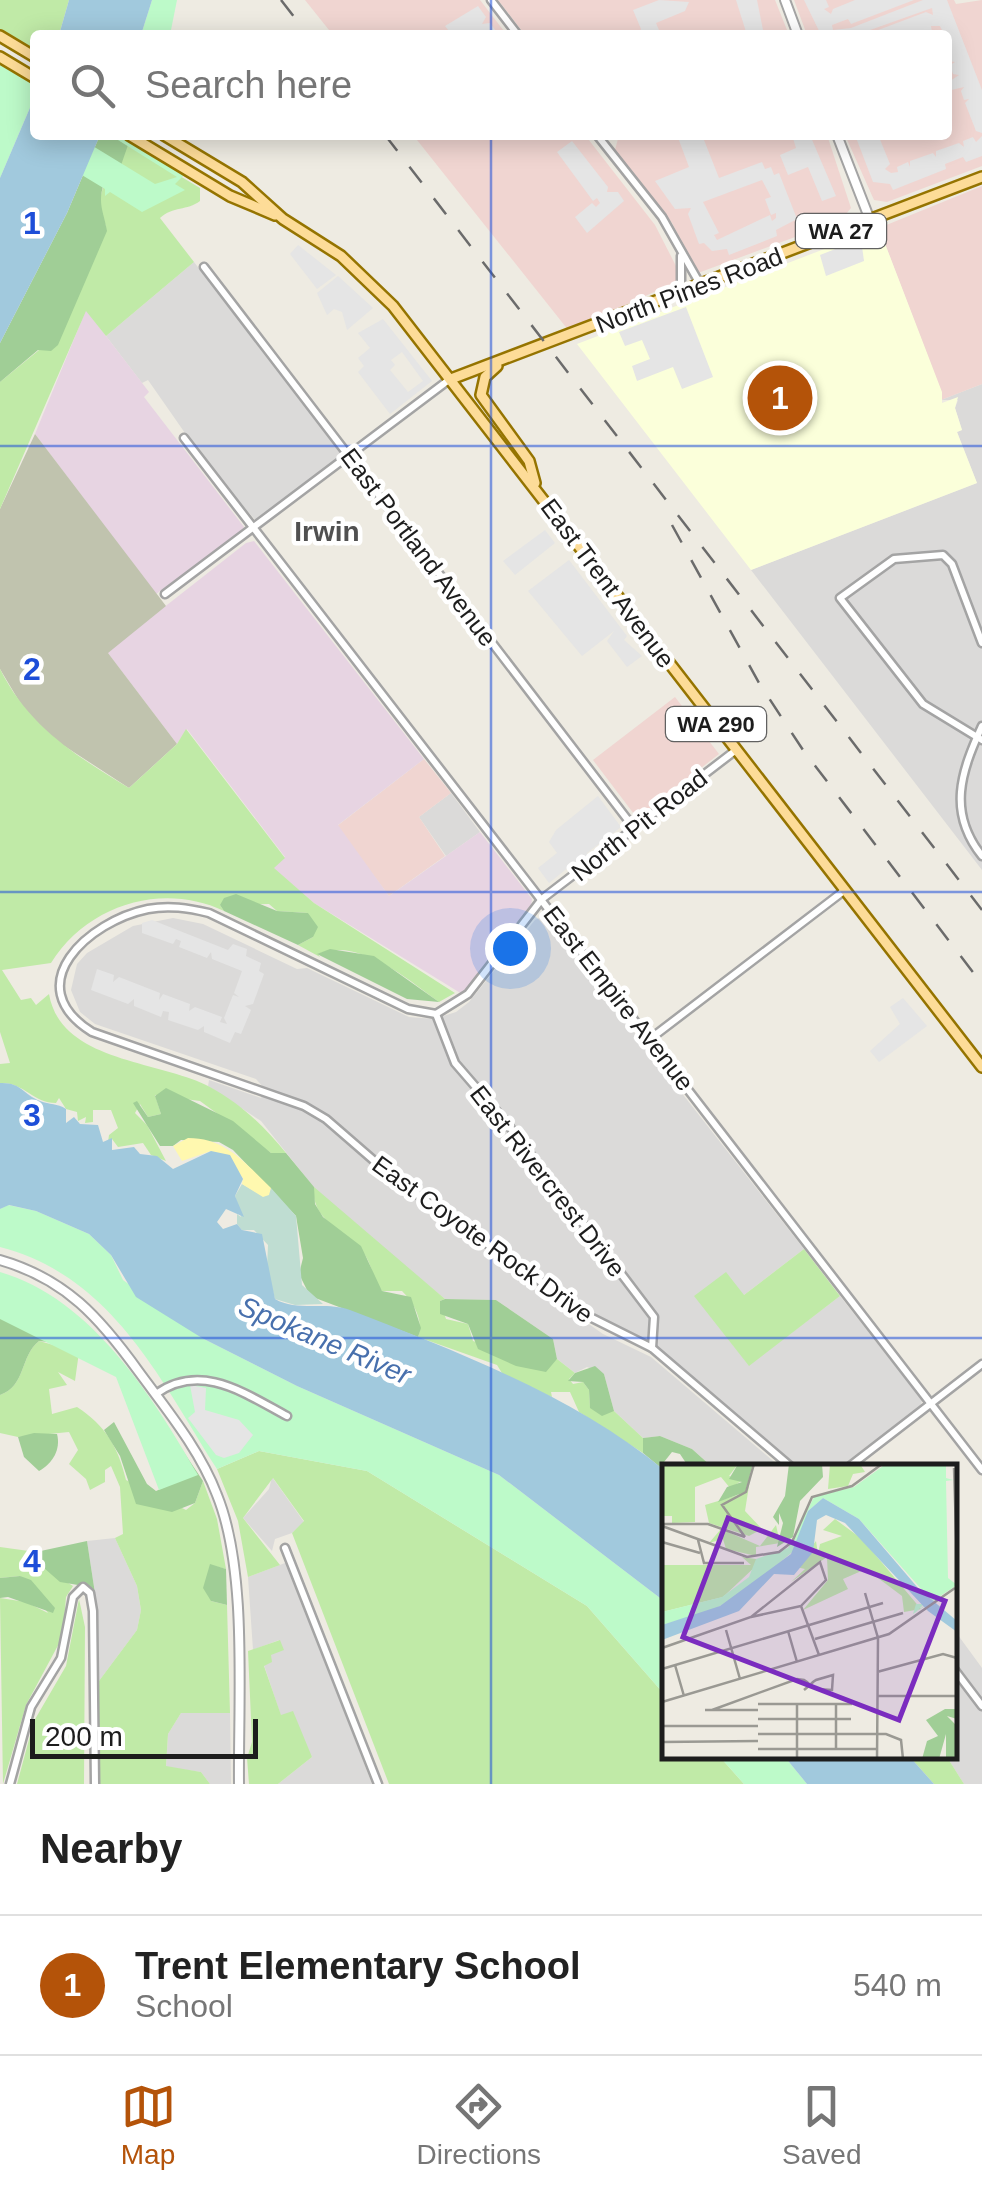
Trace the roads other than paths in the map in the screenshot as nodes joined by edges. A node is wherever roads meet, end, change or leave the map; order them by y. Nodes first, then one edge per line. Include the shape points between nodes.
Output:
1 (491, 0) edge
2 (785, 0) edge
3 (514, 30) edge
4 (796, 30) edge
5 (3, 37) edge
6 (30, 54) edge
7 (0, 57) edge
8 (30, 75) edge
9 (136, 140) edge
10 (172, 140) edge
11 (603, 140) edge
12 (839, 140) edge
13 (982, 177) edge
14 (284, 219) junction
15 (870, 220) junction
16 (681, 256) junction
17 (204, 266) dead end
18 (701, 285) junction
19 (681, 293) junction
20 (502, 361) junction
21 (451, 379) junction
22 (184, 438) dead end
23 (348, 454) junction
24 (537, 491) junction
25 (253, 528) junction
26 (165, 594) dead end
27 (982, 643) edge
28 (982, 726) edge
29 (979, 739) edge
30 (736, 750) junction
31 (634, 828) junction
32 (982, 856) edge
33 (845, 890) junction
34 (542, 899) junction
35 (436, 1014) junction
36 (650, 1039) junction
37 (982, 1067) edge
38 (0, 1260) edge
39 (652, 1348) junction
40 (982, 1364) edge
41 (156, 1394) junction
42 (931, 1402) junction
43 (287, 1416) dead end
44 (788, 1464) edge
45 (853, 1464) edge
46 (982, 1470) edge
47 (285, 1548) dead end
48 (957, 1673) edge
49 (982, 1706) edge
50 (10, 1784) edge
51 (95, 1784) edge
52 (239, 1784) edge
53 (378, 1784) edge

1 - 3 street
2 - 4 street
5 - 6 main road
7 - 8 main road
9 - 14 main road, East Trent Avenue / WA 290 via 230,196
10 - 14 main road, East Trent Avenue / WA 290 via 242,182
11 - 16 street via 662,217
12 - 15 street
13 - 15 main road, North Pines Road / WA 27
14 - 21 main road, East Trent Avenue / WA 290 via 368,280
15 - 18 main road, North Pines Road / WA 27
16 - 18 street
16 - 19 street
17 - 23 street, East Portland Avenue
18 - 19 main road, North Pines Road / WA 27
19 - 20 main road, North Pines Road / WA 27
20 - 21 main road, North Pines Road / WA 27
20 - 24 main road via 486,377 482,395 529,461
21 - 23 street
21 - 24 main road, East Trent Avenue / WA 290
22 - 25 street, East Empire Avenue
23 - 25 street
23 - 31 street, East Portland Avenue
24 - 30 main road, East Trent Avenue / WA 290
25 - 26 street
25 - 34 street, East Empire Avenue
27 - 29 street via 952,564 942,555 894,559 840,598 923,704
28 - 29 street
29 - 32 street via 963,766 959,792 966,830
30 - 31 street, North Pit Road
30 - 33 main road, East Trent Avenue / WA 290
31 - 34 street, North Pit Road
33 - 36 street
33 - 37 main road, East Trent Avenue / WA 290
34 - 35 street via 468,994
34 - 36 street, East Empire Avenue
35 - 39 street, East Rivercrest Drive via 456,1063 654,1318
35 - 39 street, East Coyote Rock Drive via 408,1009 209,913 180,906 126,915 80,942 60,977 62,1001 73,1020 92,1032 326,1118 394,1178 592,1318
36 - 42 street, East Empire Avenue
38 - 41 street via 76,1295
39 - 44 street, East Coyote Rock Drive
40 - 42 street
41 - 43 street via 203,1378
41 - 52 street via 205,1469 225,1517 234,1570
42 - 45 street
42 - 46 street, East Empire Avenue
47 - 53 street
48 - 49 street
50 - 51 street via 31,1707 67,1642 77,1589 90,1593 93,1610

